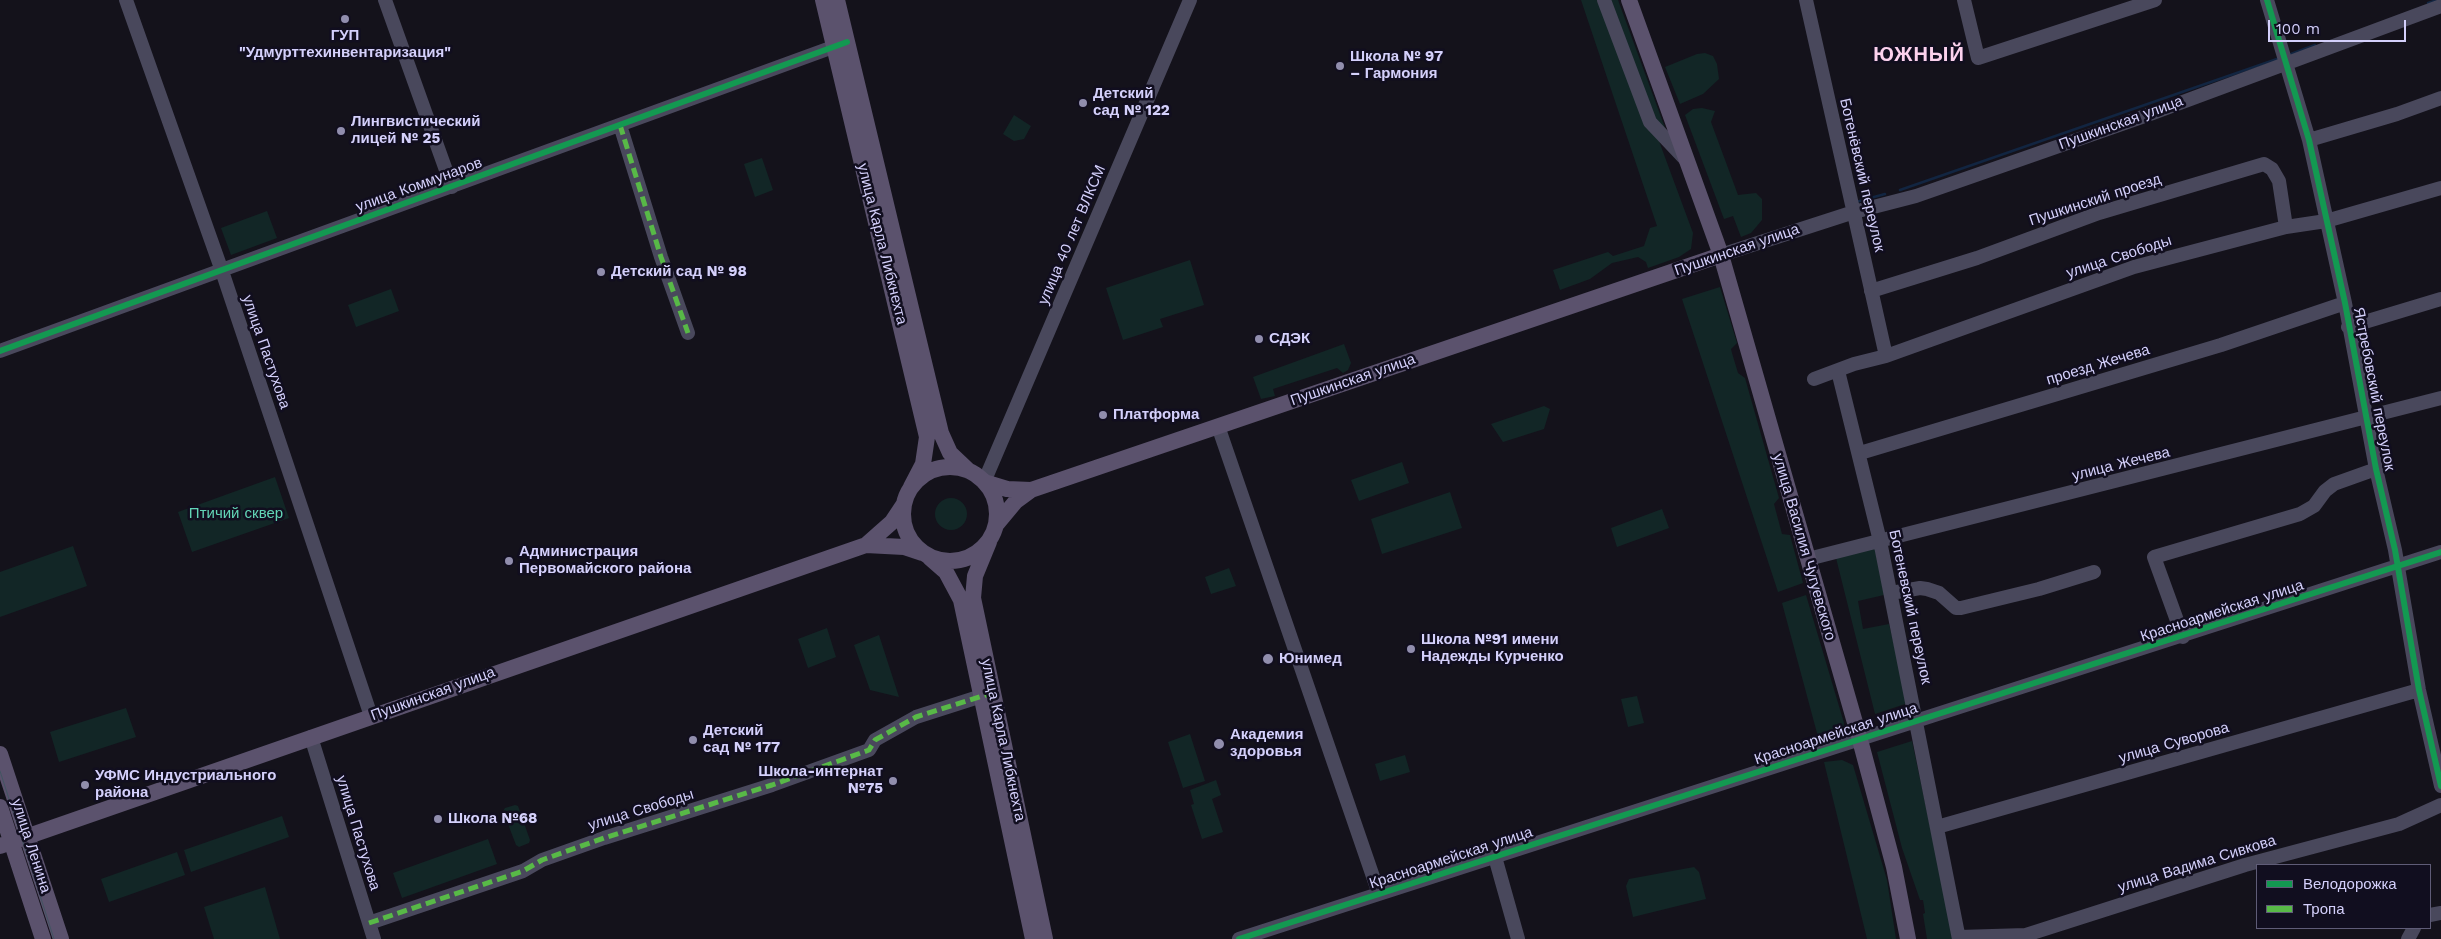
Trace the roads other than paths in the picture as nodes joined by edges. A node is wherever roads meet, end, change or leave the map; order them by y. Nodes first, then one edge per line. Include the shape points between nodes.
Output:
1 (126, 0) edge
2 (385, 0) edge
3 (823, 0) edge
4 (837, 0) edge
5 (1190, 0) edge
6 (1604, 0) edge
7 (1629, 0) edge
8 (1806, 0) edge
9 (1964, 0) edge
10 (2155, 0) edge
11 (2268, 0) edge
12 (2441, 6) edge
13 (841, 44) junction
14 (2286, 62) junction
15 (2441, 98) edge
16 (620, 125) junction
17 (2308, 140) junction
18 (1686, 160) junction
19 (452, 187) junction
20 (2441, 188) edge
21 (1854, 212) junction
22 (2326, 221) junction
23 (2286, 227) junction
24 (1721, 255) junction
25 (222, 271) junction
26 (1871, 291) junction
27 (2441, 299) edge
28 (2345, 303) junction
29 (2348, 327) junction
30 (688, 333) dead end
31 (0, 351) edge
32 (1886, 356) junction
33 (1838, 371) junction
34 (1814, 379) dead end
35 (2441, 398) edge
36 (2368, 418) junction
37 (1218, 426) junction
38 (1860, 453) junction
39 (2376, 469) junction
40 (969, 471) junction
41 (984, 482) junction
42 (911, 487) junction
43 (1031, 490) junction
44 (904, 504) junction
45 (996, 525) junction
46 (1880, 541) junction
47 (988, 542) junction
48 (866, 545) junction
49 (2441, 552) edge
50 (926, 556) junction
51 (1808, 559) junction
52 (2398, 566) junction
53 (2094, 572) dead end
54 (1891, 594) junction
55 (2183, 637) junction
56 (985, 687) junction
57 (2419, 690) junction
58 (371, 716) junction
59 (1917, 721) junction
60 (311, 737) junction
61 (1860, 740) junction
62 (0, 754) edge
63 (2441, 786) edge
64 (2441, 805) edge
65 (0, 807) edge
66 (1937, 827) junction
67 (28, 836) junction
68 (6, 844) edge
69 (1495, 857) junction
70 (1379, 894) junction
71 (369, 922) junction
72 (1959, 938) edge
73 (43, 939) edge
74 (61, 939) edge
75 (374, 939) edge
76 (1033, 939) edge
77 (1045, 939) edge
78 (1239, 939) edge
79 (1518, 939) edge
80 (1908, 939) edge

1 - 25 street, улица Пастухова
2 - 19 street
3 - 13 main road, улица Карла Либкнехта
4 - 13 main road, улица Карла Либкнехта
5 - 41 street, улица 40 лет ВЛКСМ
6 - 18 street, улица Василия Чугуевского via 1650,122
7 - 18 main road, улица Василия Чугуевского
8 - 21 street, Ботенёвский переулок
9 - 10 street via 1978,58
11 - 14 street, Ястребовский переулок
12 - 14 street, Пушкинская улица
13 - 16 street, улица Коммунаров
13 - 40 main road, улица Карла Либкнехта via 941,433 950,453
13 - 42 main road, улица Карла Либкнехта via 927,437 923,464
14 - 17 street, Ястребовский переулок
14 - 21 street, Пушкинская улица via 1926,193
15 - 17 street
16 - 19 street, улица Коммунаров
16 - 30 street via 660,257
17 - 22 street, Ястребовский переулок
18 - 24 main road, улица Василия Чугуевского
19 - 25 street, улица Коммунаров
20 - 22 street, улица Свободы
21 - 24 street, Пушкинская улица
21 - 26 street, Ботенёвский переулок
22 - 23 street, улица Свободы
22 - 28 street, Ястребовский переулок
23 - 26 street, Пушкинский проезд via 2279,181 2272,169 2264,164 2099,213 1977,258
23 - 32 street, улица Свободы via 2134,267
24 - 37 main road, Пушкинская улица
24 - 51 main road, улица Василия Чугуевского
25 - 31 street, улица Коммунаров
25 - 58 street, улица Пастухова
26 - 32 street, Ботенёвский переулок
27 - 29 street
28 - 29 street, Ястребовский переулок
28 - 38 street, проезд Жечева via 2221,345
29 - 36 street, Ястребовский переулок
32 - 33 street, улица Свободы
33 - 34 street, улица Свободы
33 - 38 street, Ботеневский переулок
35 - 36 street, улица Жечева
36 - 39 street, Ястребовский переулок
36 - 46 street, улица Жечева
37 - 43 main road, Пушкинская улица
37 - 70 street
38 - 46 street, Ботеневский переулок
39 - 52 street, Ястребовский переулок
39 - 55 street via 2334,484 2314,506 2300,514 2154,557
40 - 41 main road
40 - 42 main road via 942,468 925,474
41 - 43 main road, Пушкинская улица
41 - 45 main road via 996,502
42 - 44 main road
43 - 45 main road, Пушкинская улица via 1016,501
44 - 48 main road, Пушкинская улица via 892,522
44 - 50 main road via 906,531 915,547
45 - 47 main road
46 - 51 street, улица Жечева
46 - 54 street, Ботеневский переулок
47 - 50 main road via 967,559 948,562
47 - 56 main road, улица Карла Либкнехта via 975,576 973,598
48 - 50 main road, Пушкинская улица via 904,547
48 - 58 main road, Пушкинская улица
49 - 52 street, Красноармейская улица
50 - 56 main road, улица Карла Либкнехта via 946,572 961,600
51 - 61 main road, улица Василия Чугуевского
52 - 55 street, Красноармейская улица
52 - 57 street, Ястребовский переулок
53 - 54 street via 1961,608 1927,589
54 - 59 street, Ботеневский переулок
55 - 59 street, Красноармейская улица
56 - 71 street, улица Свободы via 916,717 875,740 868,750 772,785 604,838 542,860 523,871
56 - 76 main road, улица Карла Либкнехта
56 - 77 main road, улица Карла Либкнехта
57 - 63 street, Ястребовский переулок
57 - 66 street, улица Суворова
58 - 60 main road, Пушкинская улица
59 - 61 street, Красноармейская улица
59 - 66 street, Ботеневский переулок
60 - 67 main road, Пушкинская улица
60 - 71 street, улица Пастухова
61 - 69 street, Красноармейская улица
61 - 80 main road, улица Василия Чугуевского via 1894,867
62 - 67 main road, улица Ленина
64 - 72 street, улица Вадима Сивкова via 2399,824 2245,865 2026,935
65 - 68 main road, улица Ленина
66 - 72 street, Ботеневский переулок
67 - 68 main road, Пушкинская улица
67 - 74 main road, улица Ленина
68 - 73 main road, улица Ленина
69 - 70 street, Красноармейская улица
69 - 79 street
70 - 78 street, Красноармейская улица
71 - 75 street, улица Пастухова

